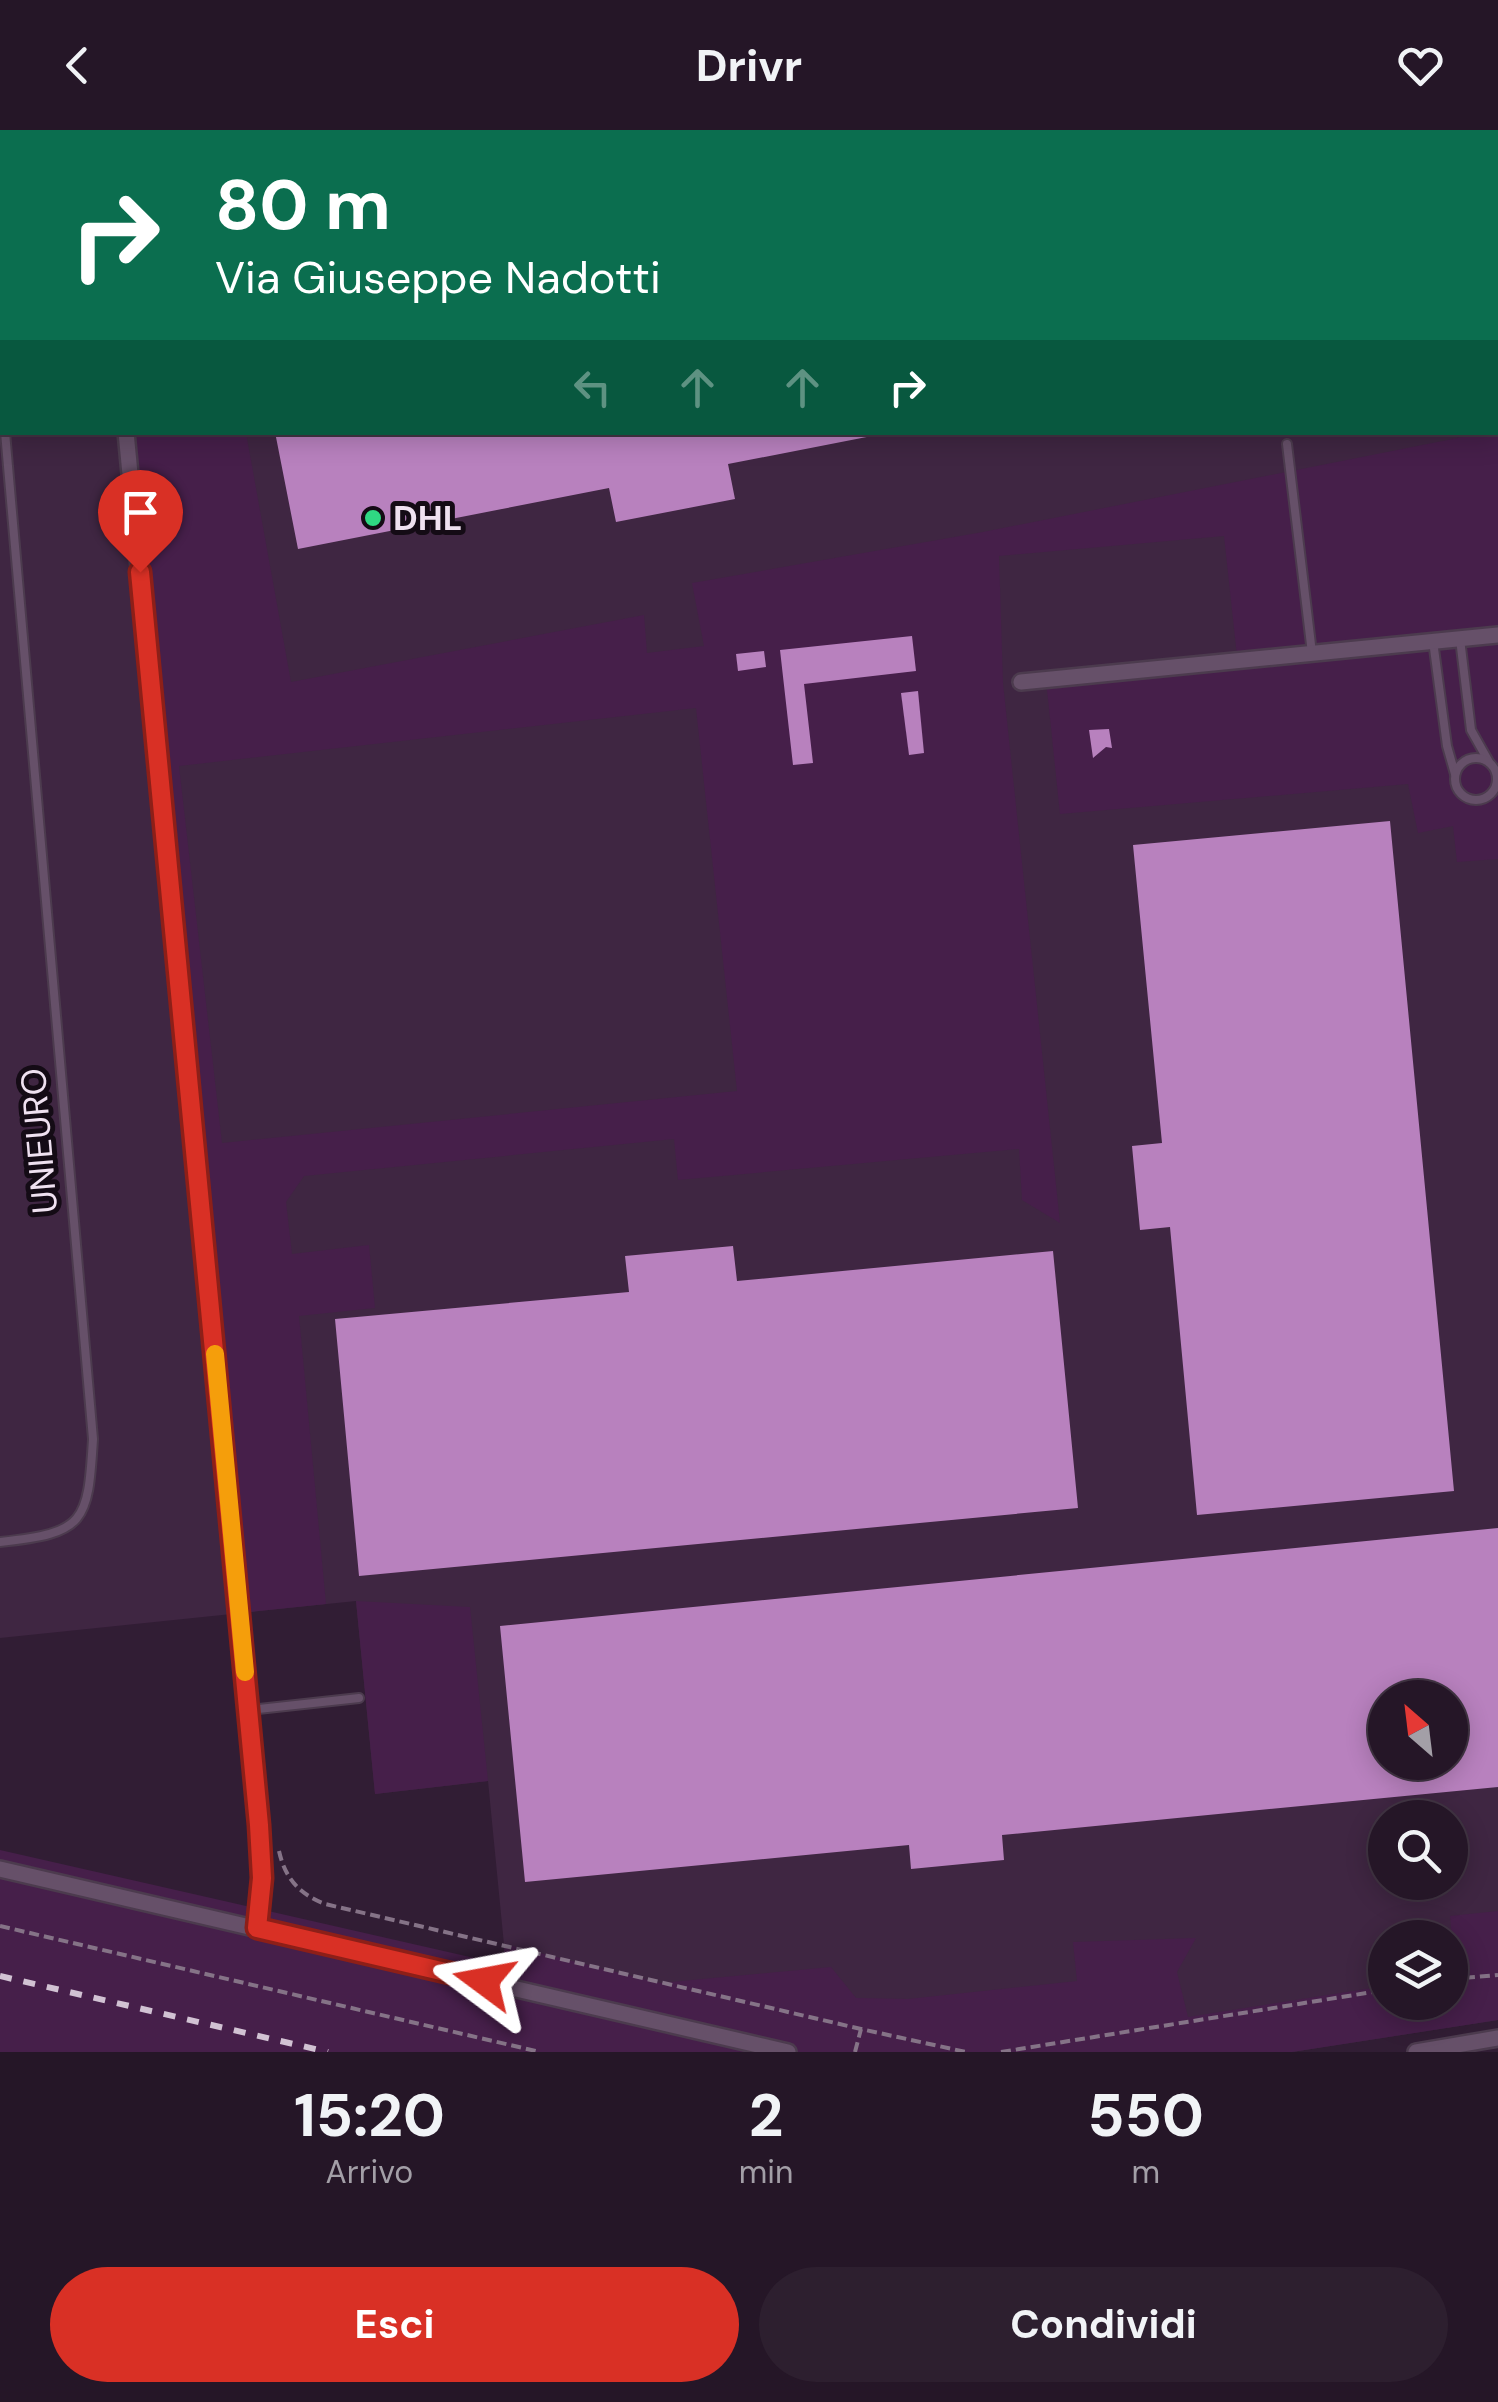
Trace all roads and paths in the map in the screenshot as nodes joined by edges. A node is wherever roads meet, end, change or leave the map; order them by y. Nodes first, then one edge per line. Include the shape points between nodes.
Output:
1 (6, 435) edge
2 (126, 435) edge
3 (1287, 444) dead end
4 (1498, 635) edge
5 (1460, 639) junction
6 (1434, 641) junction
7 (1312, 653) junction
8 (1022, 682) dead end
9 (1488, 762) junction
10 (1455, 774) junction
11 (0, 1542) edge
12 (359, 1698) dead end
13 (248, 1710) junction
14 (278, 1839) dead end
15 (0, 1868) edge
16 (0, 1926) edge
17 (257, 1928) junction
18 (1498, 1975) edge
19 (1468, 1978) edge
20 (1368, 1993) edge
21 (861, 2028) junction
22 (1498, 2038) edge
23 (540, 2052) edge
24 (788, 2052) edge
25 (855, 2052) edge
26 (966, 2052) edge
27 (1001, 2052) edge
28 (1416, 2052) edge

1 - 11 lane, UNIEURO via 93,1440 90,1494 77,1522 48,1537
2 - 13 street
3 - 7 lane
4 - 5 street
5 - 6 street
5 - 9 lane via 1471,730
6 - 7 street
6 - 10 lane
7 - 8 street
9 - 10 lane via 1468,759
9 - 10 lane via 1496,781 1484,798 1460,793
12 - 13 lane
13 - 17 street via 262,1878
14 - 21 path via 291,1882 325,1904
15 - 17 street
16 - 23 path
17 - 24 street
18 - 19 path
20 - 27 path
21 - 25 path
21 - 26 path
22 - 28 street

